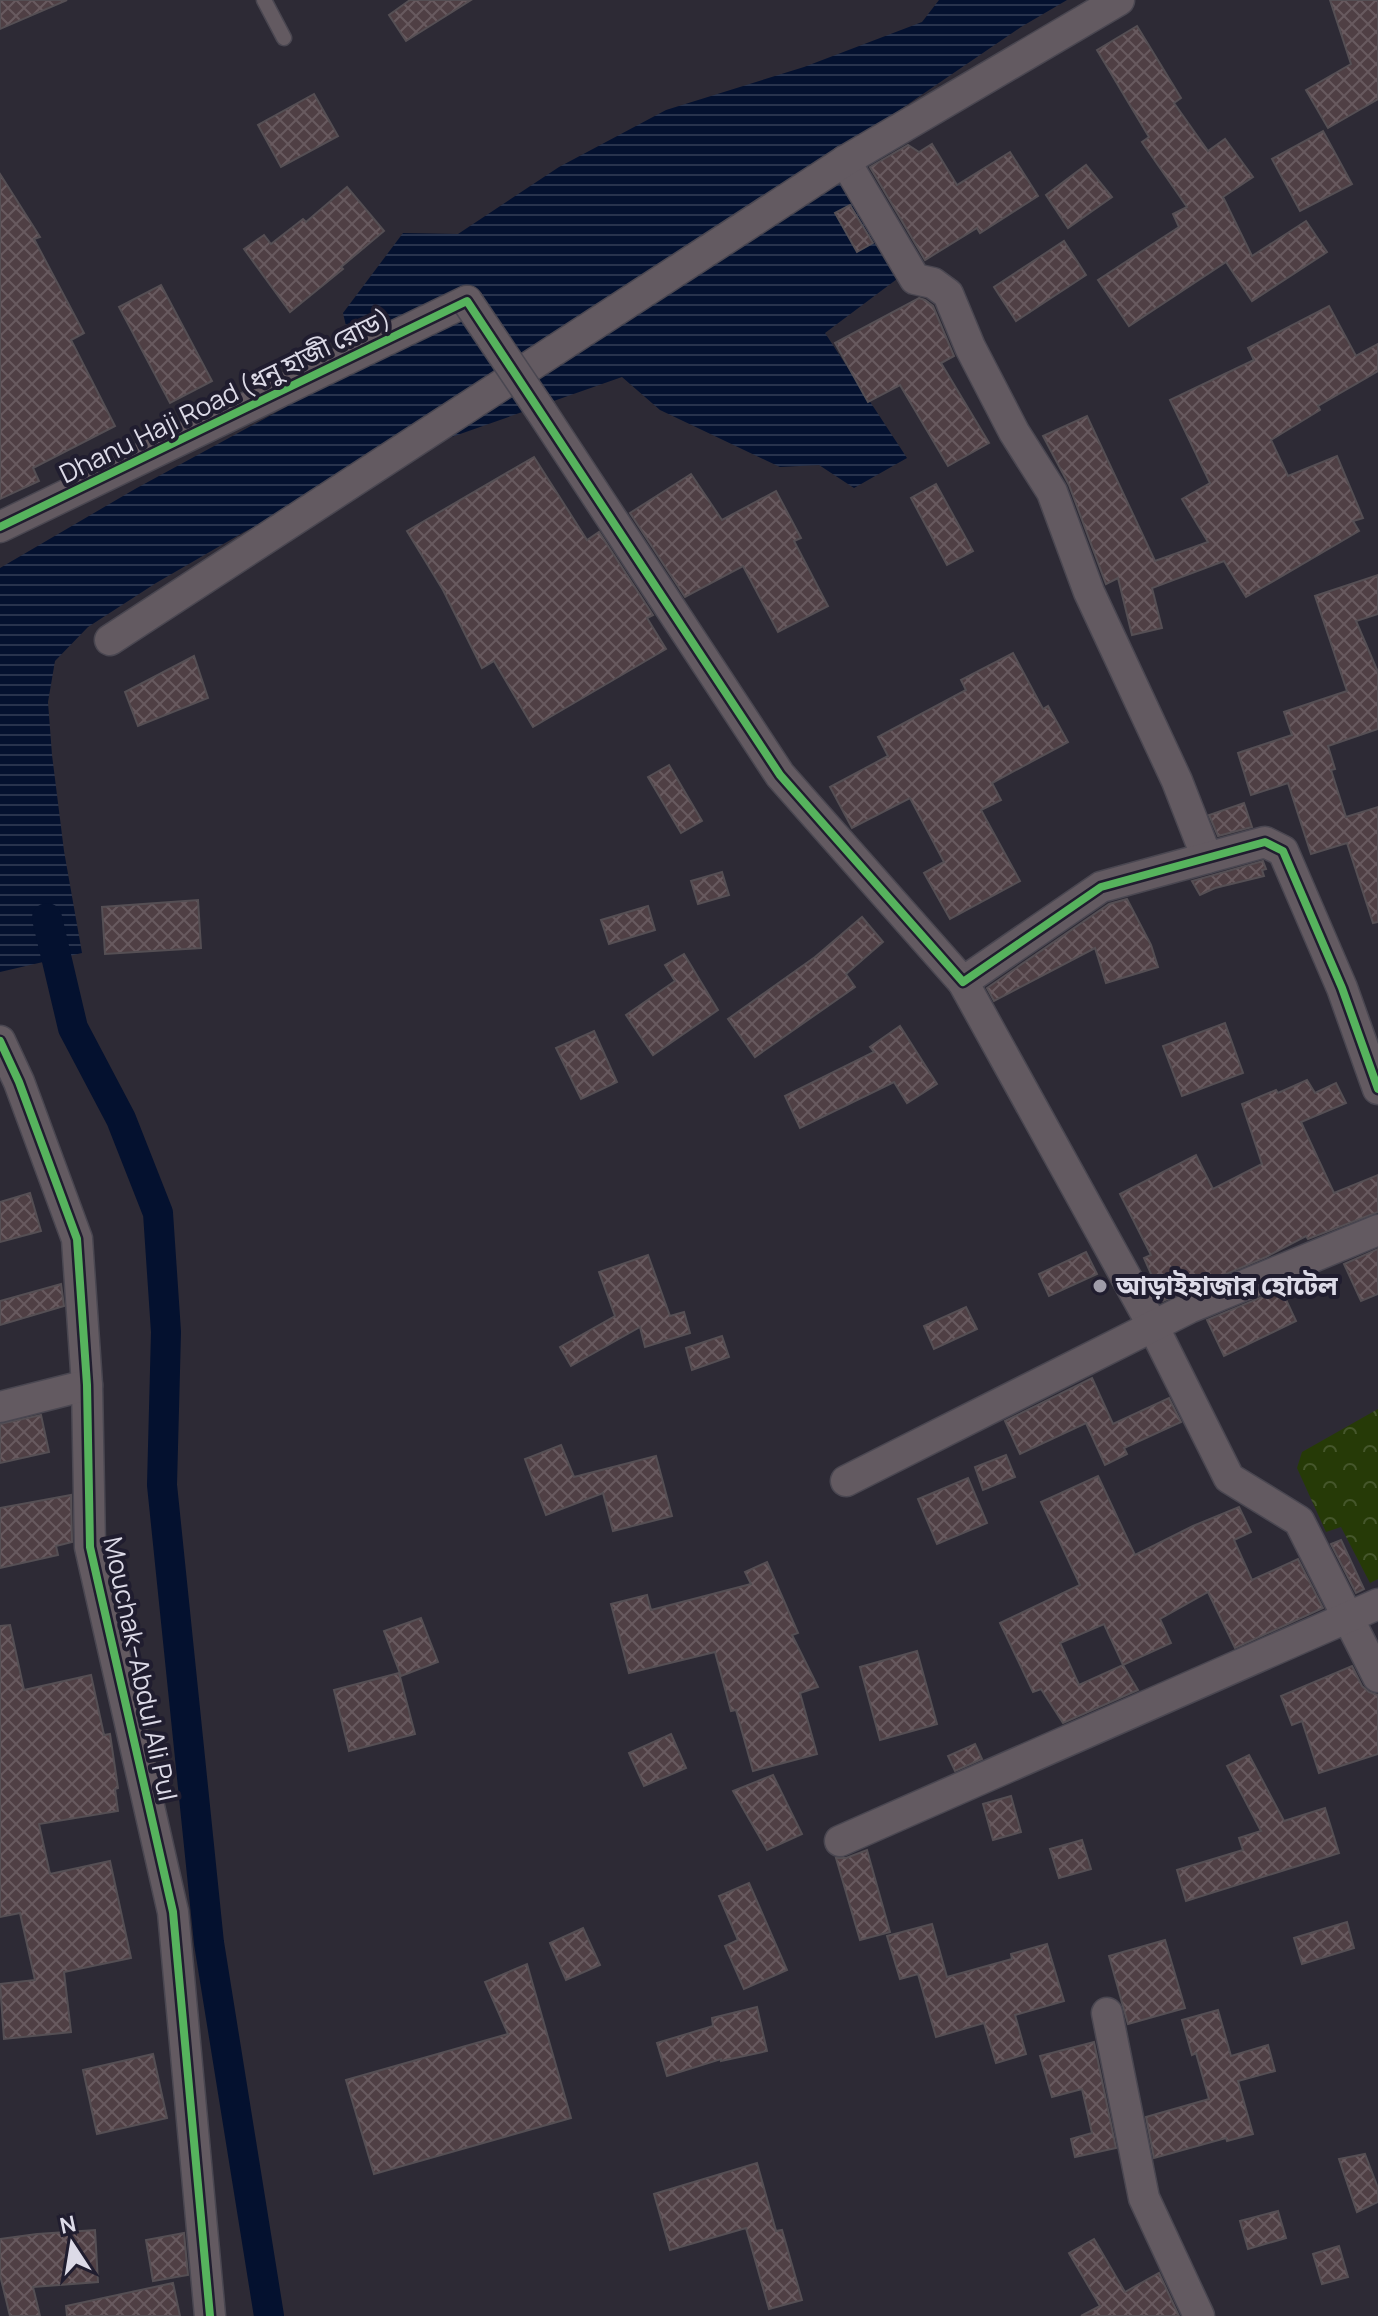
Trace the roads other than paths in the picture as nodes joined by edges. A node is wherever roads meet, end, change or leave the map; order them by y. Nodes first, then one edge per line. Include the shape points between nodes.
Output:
1 (264, 0) edge
2 (1119, 0) edge
3 (284, 38) dead end
4 (845, 161) junction
5 (0, 527) edge
6 (110, 640) dead end
7 (1207, 858) junction
8 (963, 982) junction
9 (0, 1041) edge
10 (1378, 1089) edge
11 (1378, 1230) edge
12 (1153, 1326) junction
13 (87, 1385) junction
14 (0, 1407) edge
15 (846, 1481) dead end
16 (1378, 1604) edge
17 (1346, 1618) junction
18 (1378, 1677) edge
19 (840, 1841) dead end
20 (1107, 2013) dead end
21 (210, 2316) edge
22 (1199, 2316) edge

1 - 3 lane
2 - 4 street
4 - 6 street
4 - 7 street via 915,279 948,294 1014,432 1052,492 1089,592
5 - 8 street, Dhanu Haji Road (ধনু হাজী রোড), bridge via 467,301 780,775
7 - 8 street via 1101,887
7 - 10 street via 1265,842 1283,851 1342,988
8 - 12 street
9 - 13 street, Mouchak--Abdul Ali Pul via 77,1239
11 - 12 street
12 - 15 street
12 - 17 street via 1229,1478 1299,1521
13 - 14 street
13 - 21 street, Mouchak--Abdul Ali Pul via 90,1547 173,1912
16 - 17 street
17 - 18 street
17 - 19 street
20 - 22 street via 1144,2198

